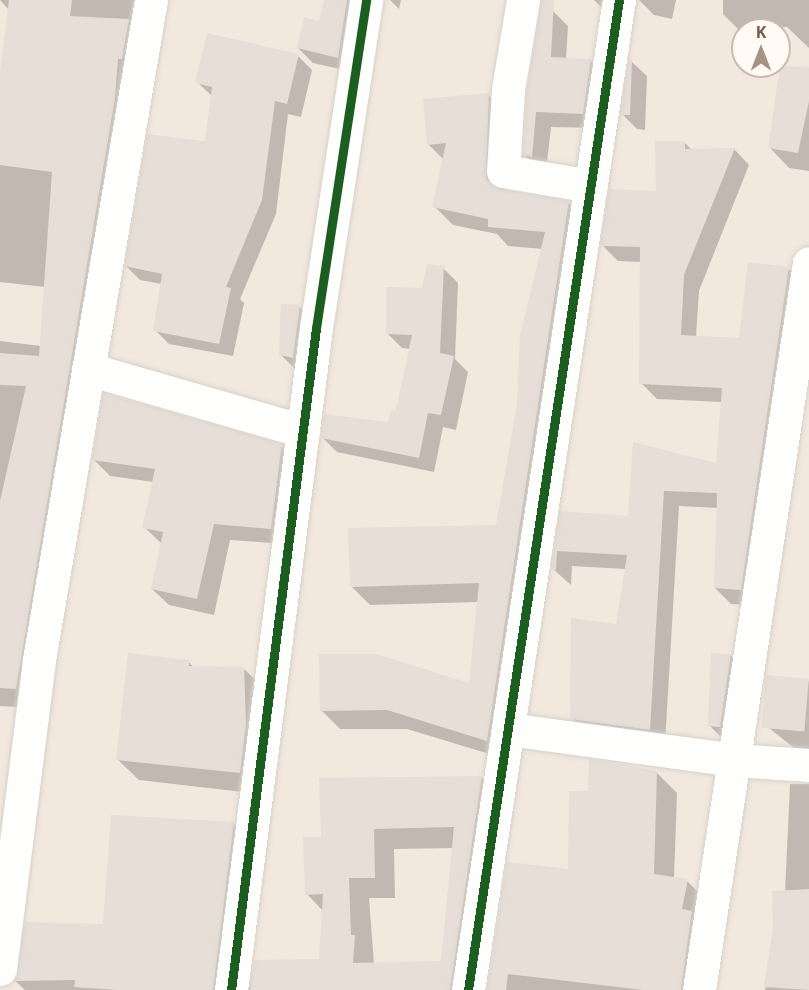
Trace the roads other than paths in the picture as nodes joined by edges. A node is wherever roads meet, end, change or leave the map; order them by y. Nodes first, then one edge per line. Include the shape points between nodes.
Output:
1 (150, 0) edge
2 (366, 0) edge
3 (523, 0) edge
4 (619, 0) edge
5 (591, 186) junction
6 (809, 263) edge
7 (88, 369) junction
8 (303, 431) junction
9 (508, 729) junction
10 (734, 759) junction
11 (809, 765) edge
12 (0, 969) edge
13 (231, 990) edge
14 (468, 990) edge
15 (699, 990) edge

1 - 7 street
2 - 8 street
3 - 5 street via 508,90 503,171
4 - 5 street
5 - 9 street
6 - 10 street
7 - 8 street
7 - 12 street via 39,660
8 - 13 street
9 - 10 street
9 - 14 street
10 - 11 street
10 - 15 street

